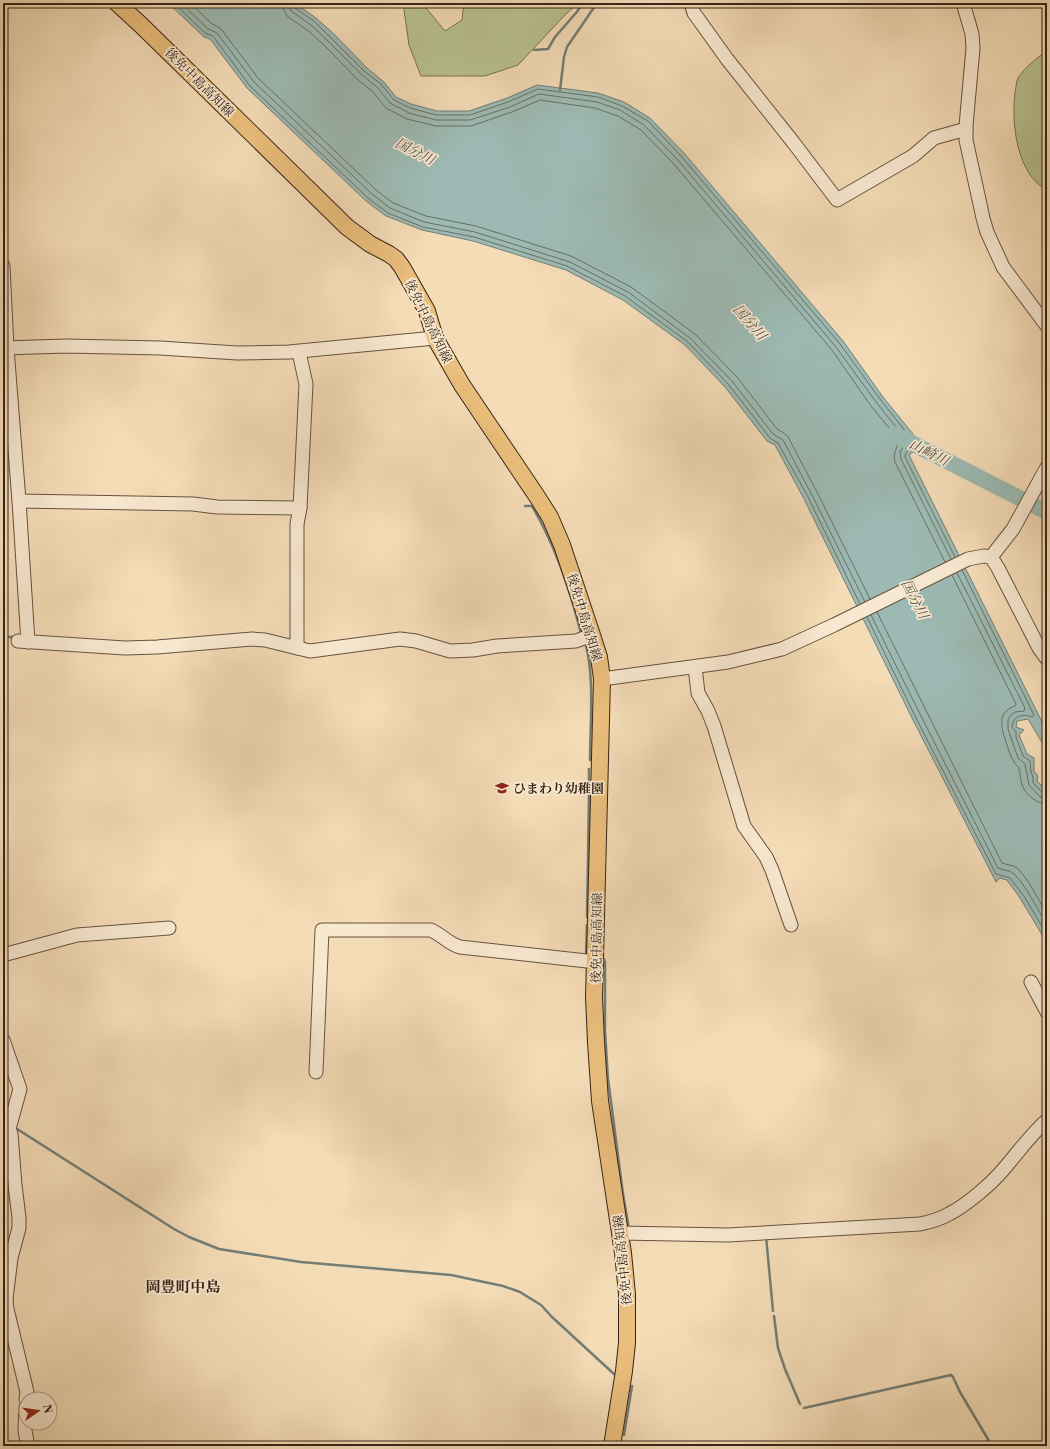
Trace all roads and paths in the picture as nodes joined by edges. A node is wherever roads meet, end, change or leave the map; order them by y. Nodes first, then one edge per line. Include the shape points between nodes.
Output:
1 (117, 3) edge
2 (691, 3) edge
3 (963, 3) edge
4 (966, 129) junction
5 (3, 266) edge
6 (1047, 326) edge
7 (435, 338) junction
8 (5, 348) edge
9 (299, 352) junction
10 (1047, 467) edge
11 (19, 501) junction
12 (300, 508) junction
13 (991, 557) junction
14 (592, 636) junction
15 (297, 648) junction
16 (1047, 659) edge
17 (695, 667) junction
18 (602, 679) junction
19 (791, 925) dead end
20 (169, 928) dead end
21 (3, 955) edge
22 (596, 962) junction
23 (1031, 982) dead end
24 (1047, 1012) edge
25 (3, 1040) edge
26 (316, 1072) dead end
27 (1047, 1120) edge
28 (8, 1126) edge
29 (620, 1233) junction
30 (27, 1391) edge
31 (24, 1431) edge
32 (28, 1446) edge
33 (612, 1446) edge

1 - 7 main road, 後免中島高知線 via 346,227 396,259 426,311
2 - 4 street via 694,13 727,60 836,200 913,156 934,138
3 - 4 street via 972,34 973,48
4 - 6 street via 968,151 987,232 1003,267
5 - 8 street
7 - 9 street
7 - 14 main road, 後免中島高知線 via 462,385 550,517
8 - 9 street via 66,346 237,353
8 - 11 street
9 - 12 street via 306,384
10 - 13 street via 1013,529
11 - 12 street
11 - 15 street via 23,641 144,648 252,639
12 - 15 street via 297,524
13 - 16 street
13 - 17 street via 968,559 782,649
14 - 15 street via 576,640 450,651 400,639 310,651
14 - 18 main road, 後免中島高知線 via 599,657
17 - 18 street
17 - 19 street via 698,693 712,720 744,826 766,857
18 - 22 main road, 後免中島高知線
20 - 21 street via 77,935
22 - 26 street via 454,946 431,930 322,930
22 - 29 main road, 後免中島高知線 via 594,997 600,1094
23 - 24 street
25 - 28 street via 20,1089
27 - 29 street via 995,1178 956,1210 932,1221 920,1224 736,1234
28 - 30 street via 20,1218 11,1258 7,1304
29 - 33 main road, 後免中島高知線 via 626,1286 627,1343
31 - 32 street

